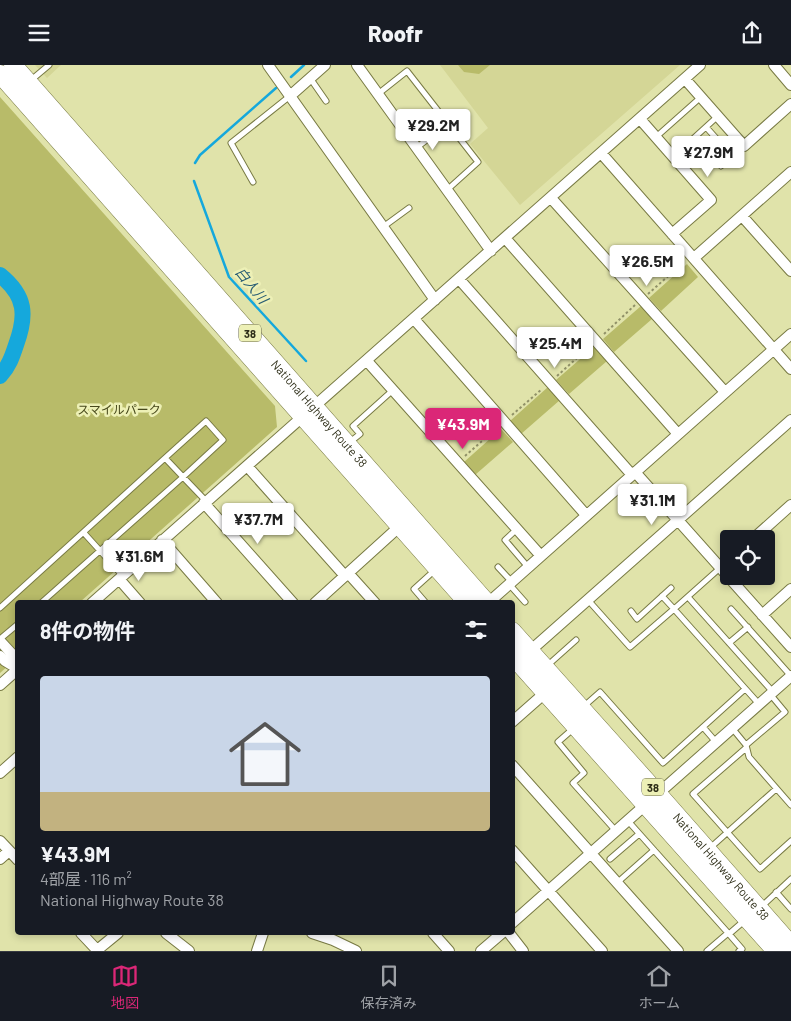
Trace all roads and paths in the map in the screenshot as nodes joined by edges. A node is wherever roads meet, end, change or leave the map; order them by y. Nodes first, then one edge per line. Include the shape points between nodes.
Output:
1 (12, 65) edge
2 (49, 65) edge
3 (268, 65) edge
4 (325, 65) edge
5 (357, 65) edge
6 (700, 65) edge
7 (774, 65) edge
8 (0, 74) edge
9 (310, 78) junction
10 (685, 79) junction
11 (791, 85) edge
12 (23, 88) junction
13 (378, 95) junction
14 (290, 96) junction
15 (701, 97) junction
16 (326, 101) dead end
17 (791, 104) edge
18 (718, 116) junction
19 (640, 119) junction
20 (706, 127) junction
21 (456, 134) junction
22 (655, 137) junction
23 (695, 137) junction
24 (416, 148) junction
25 (601, 153) junction
26 (673, 157) junction
27 (790, 175) edge
28 (253, 181) dead end
29 (447, 191) junction
30 (551, 198) junction
31 (409, 208) dead end
32 (742, 215) junction
33 (383, 227) junction
34 (672, 234) junction
35 (505, 238) junction
36 (491, 251) junction
37 (693, 257) junction
38 (791, 271) edge
39 (459, 279) junction
40 (642, 299) junction
41 (435, 300) junction
42 (414, 319) junction
43 (791, 334) edge
44 (596, 341) junction
45 (774, 349) junction
46 (367, 361) junction
47 (791, 369) edge
48 (550, 382) junction
49 (393, 391) junction
50 (725, 393) junction
51 (309, 411) junction
52 (791, 420) edge
53 (503, 422) junction
54 (678, 434) junction
55 (348, 444) junction
56 (165, 458) junction
57 (458, 463) junction
58 (247, 466) junction
59 (634, 474) junction
60 (183, 477) junction
61 (205, 502) junction
62 (791, 505) edge
63 (586, 515) junction
64 (678, 520) junction
65 (400, 526) junction
66 (517, 529) junction
67 (763, 530) edge
68 (84, 533) junction
69 (162, 540) junction
70 (100, 551) junction
71 (540, 556) junction
72 (498, 567) dead end
73 (528, 567) junction
74 (438, 568) junction
75 (720, 568) joint
76 (347, 574) junction
77 (121, 577) junction
78 (510, 583) junction
79 (735, 585) edge
80 (671, 588) dead end
81 (791, 589) edge
82 (662, 596) junction
83 (688, 597) junction
84 (44, 600) edge
85 (95, 600) edge
86 (138, 600) edge
87 (214, 600) edge
88 (289, 600) edge
89 (317, 600) edge
90 (372, 600) edge
91 (423, 600) edge
92 (465, 600) edge
93 (484, 600) edge
94 (490, 600) edge
95 (588, 600) junction
96 (525, 602) dead end
97 (0, 608) edge
98 (674, 609) junction
99 (731, 609) dead end
100 (631, 611) dead end
101 (762, 615) junction
102 (15, 627) edge
103 (748, 627) junction
104 (0, 640) edge
105 (576, 640) dead end
106 (729, 643) junction
107 (515, 645) edge
108 (791, 647) edge
109 (0, 656) edge
110 (518, 659) edge
111 (15, 663) edge
112 (15, 668) edge
113 (545, 668) junction
114 (15, 671) edge
115 (791, 676) edge
116 (0, 685) edge
117 (745, 689) junction
118 (546, 692) junction
119 (772, 693) junction
120 (759, 705) junction
121 (582, 708) junction
122 (515, 719) edge
123 (576, 725) junction
124 (703, 727) junction
125 (732, 729) junction
126 (716, 743) junction
127 (746, 746) junction
128 (15, 762) edge
129 (515, 768) edge
130 (0, 773) edge
131 (776, 789) junction
132 (652, 799) junction
133 (791, 805) edge
134 (628, 821) junction
135 (616, 831) junction
136 (727, 832) junction
137 (640, 834) junction
138 (0, 841) edge
139 (791, 841) edge
140 (654, 850) junction
141 (707, 850) junction
142 (9, 851) junction
143 (515, 853) edge
144 (592, 853) junction
145 (15, 857) edge
146 (0, 859) edge
147 (610, 859) dead end
148 (791, 879) edge
149 (618, 882) junction
150 (548, 891) junction
151 (776, 892) junction
152 (791, 909) edge
153 (753, 914) junction
154 (515, 920) edge
155 (729, 934) junction
156 (83, 935) edge
157 (116, 935) edge
158 (169, 935) edge
159 (262, 935) edge
160 (318, 935) edge
161 (435, 935) edge
162 (500, 935) edge
163 (511, 935) edge
164 (791, 945) edge
165 (96, 951) edge
166 (189, 951) edge
167 (257, 951) edge
168 (356, 951) edge
169 (449, 951) edge
170 (482, 951) edge
171 (523, 951) edge
172 (602, 951) edge
173 (678, 951) edge
174 (708, 951) edge
175 (739, 951) edge
176 (776, 951) edge

1 - 12 highway, National Highway Route 38 / 38
2 - 12 lane
3 - 14 street
4 - 9 street
5 - 13 street
6 - 10 street
7 - 11 street
8 - 12 highway, National Highway Route 38 / 38
9 - 14 street
9 - 16 lane
10 - 15 street
10 - 19 street
12 - 51 highway, National Highway Route 38 / 38
13 - 21 lane via 407,71
13 - 24 street
14 - 28 lane via 231,143
14 - 33 street
15 - 18 street
15 - 22 lane
17 - 18 street via 744,146
18 - 20 lane
19 - 22 street
19 - 25 street
20 - 23 lane
20 - 23 lane via 732,155 721,165
21 - 24 lane via 437,132
21 - 29 lane via 478,162
22 - 26 street
23 - 26 lane
24 - 29 street
25 - 30 street
25 - 34 street
26 - 34 street via 710,200
27 - 32 street
29 - 36 street
30 - 35 street
30 - 40 street
31 - 33 lane
32 - 37 street
32 - 38 street
33 - 41 street
34 - 37 street
35 - 36 street
35 - 44 street
36 - 39 street
37 - 40 path
37 - 45 street
39 - 41 street
39 - 48 street
40 - 44 path
40 - 50 street
41 - 42 street
42 - 46 street
42 - 53 street
43 - 45 street
44 - 48 path
44 - 54 street
45 - 47 street
45 - 50 street
46 - 49 street
46 - 51 street
48 - 53 path
48 - 59 street
49 - 55 lane via 353,427 360,434
49 - 57 street
50 - 54 street
51 - 55 highway, National Highway Route 38 / 38
51 - 58 street
51 - 65 highway, National Highway Route 38 / 38
52 - 64 street
53 - 57 path
53 - 63 street
54 - 59 street
55 - 93 highway, National Highway Route 38 / 38
56 - 60 lane
56 - 60 lane via 206,421 223,440
56 - 68 lane
57 - 66 street
58 - 61 street
58 - 76 street
59 - 63 street
59 - 64 street
60 - 61 lane
60 - 70 lane
61 - 69 street
61 - 88 street
62 - 67 street
63 - 71 street
64 - 75 street
64 - 95 street
65 - 74 highway, National Highway Route 38 / 38
65 - 76 street
66 - 71 street
66 - 73 lane via 505,540
68 - 70 lane
68 - 97 lane
69 - 77 street
69 - 87 street
70 - 77 lane
70 - 84 lane
71 - 73 street
72 - 78 lane
73 - 78 street
74 - 91 lane via 414,589
74 - 92 highway, National Highway Route 38 / 38
75 - 83 lane
76 - 89 street
76 - 90 street
77 - 85 street
77 - 86 street
78 - 94 street
78 - 96 lane
79 - 101 street
80 - 82 lane
81 - 101 street
82 - 98 lane
82 - 100 lane via 637,619
83 - 98 lane
83 - 106 lane
95 - 98 lane via 630,647
95 - 110 street
98 - 117 lane
99 - 103 lane
101 - 108 street
102 - 104 lane
103 - 106 lane
103 - 115 lane
104 - 111 street
105 - 113 lane
106 - 119 lane
107 - 110 highway, National Highway Route 38 / 38
109 - 112 street
110 - 113 highway, National Highway Route 38 / 38
110 - 118 highway, National Highway Route 38 / 38
113 - 121 highway, National Highway Route 38 / 38
114 - 116 street
115 - 119 street
117 - 120 lane
117 - 124 lane
118 - 122 street
118 - 123 highway, National Highway Route 38 / 38
119 - 120 street
119 - 127 lane via 785,712
120 - 125 street
121 - 124 lane via 600,692 663,763
121 - 132 highway, National Highway Route 38 / 38
123 - 132 highway, National Highway Route 38 / 38
123 - 135 lane via 558,742 584,773 573,783
124 - 126 lane
125 - 126 street
125 - 127 lane
126 - 132 street
127 - 131 lane via 749,757
127 - 136 lane via 694,794
128 - 130 street
129 - 144 street
131 - 133 lane
131 - 136 lane
132 - 134 street
132 - 141 highway, National Highway Route 38 / 38
132 - 153 highway, National Highway Route 38 / 38
134 - 135 street
134 - 137 lane
135 - 144 street
136 - 139 lane via 760,869
136 - 141 lane
137 - 140 lane
137 - 147 lane
138 - 142 street
140 - 149 lane
140 - 155 lane
141 - 153 highway, National Highway Route 38 / 38
142 - 145 street
142 - 146 street
143 - 150 street
144 - 149 street
144 - 150 street
148 - 151 lane
149 - 173 street
150 - 154 street
150 - 172 street
151 - 152 lane
151 - 153 lane
153 - 155 lane
153 - 164 highway, National Highway Route 38 / 38
153 - 176 highway, National Highway Route 38 / 38
155 - 174 lane
155 - 175 lane via 742,949
156 - 165 street
157 - 165 street
158 - 166 street
159 - 167 street
160 - 168 street
161 - 169 street
162 - 170 street
163 - 171 street

